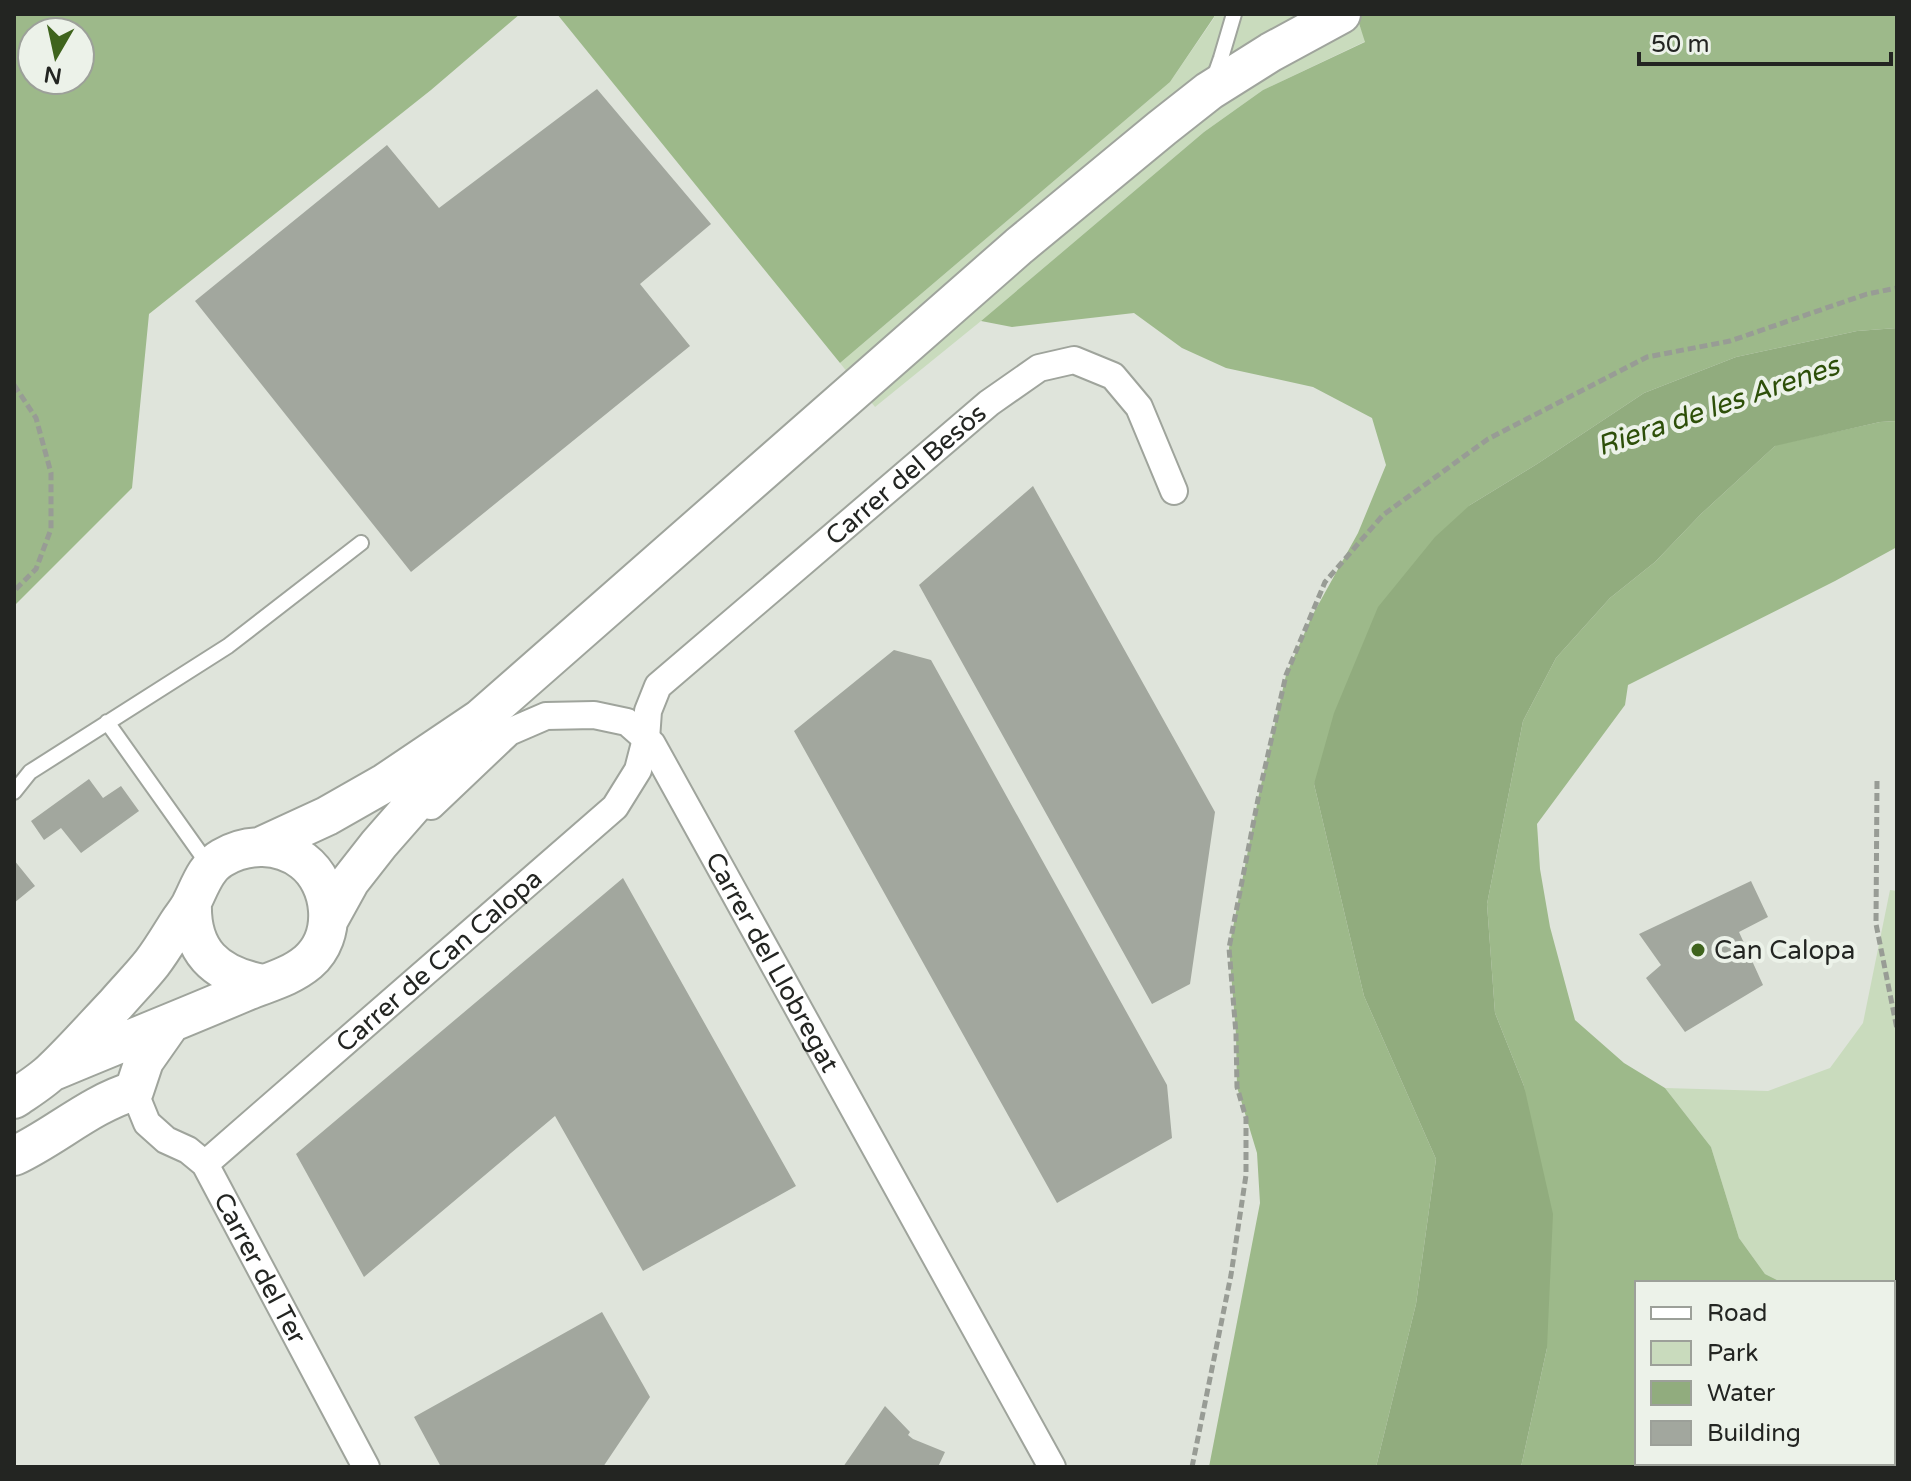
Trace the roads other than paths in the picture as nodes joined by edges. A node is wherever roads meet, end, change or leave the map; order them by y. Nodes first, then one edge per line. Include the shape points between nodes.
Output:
1 (1234, 14) edge
2 (1341, 14) edge
3 (1209, 91) junction
4 (1174, 491) dead end
5 (361, 543) dead end
6 (480, 719) junction
7 (107, 722) junction
8 (646, 739) junction
9 (14, 792) edge
10 (379, 844) junction
11 (262, 846) junction
12 (210, 868) junction
13 (192, 902) junction
14 (329, 919) junction
15 (263, 984) junction
16 (170, 1024) junction
17 (51, 1072) junction
18 (134, 1091) junction
19 (14, 1099) edge
20 (14, 1156) edge
21 (205, 1164) junction
22 (366, 1467) edge
23 (1052, 1467) edge

1 - 3 lane
2 - 3 main road
3 - 6 main road via 1019,246
4 - 8 street, Carrer del Besòs via 1139,407 1113,376 1074,360 1039,368 989,403 658,686 648,711
5 - 7 lane via 228,646
6 - 10 main road
6 - 11 main road via 385,783
7 - 9 lane via 30,772
7 - 12 lane
8 - 10 street, Carrer del Llobregat via 627,722 594,715 546,716 509,732 430,806
8 - 21 street, Carrer de Can Calopa via 638,770 615,807
8 - 23 street, Carrer del Llobregat
10 - 14 main road
11 - 12 main road via 241,849
11 - 14 main road via 282,850 312,869 325,893
12 - 13 main road
13 - 15 main road via 194,929 208,958 227,974
13 - 17 main road via 151,964
14 - 15 main road via 311,960 290,976
15 - 16 main road
16 - 17 main road
16 - 18 main road via 144,1061
17 - 19 main road
18 - 20 main road via 113,1097
18 - 21 street, Carrer del Ter via 147,1123
21 - 22 street, Carrer del Ter

